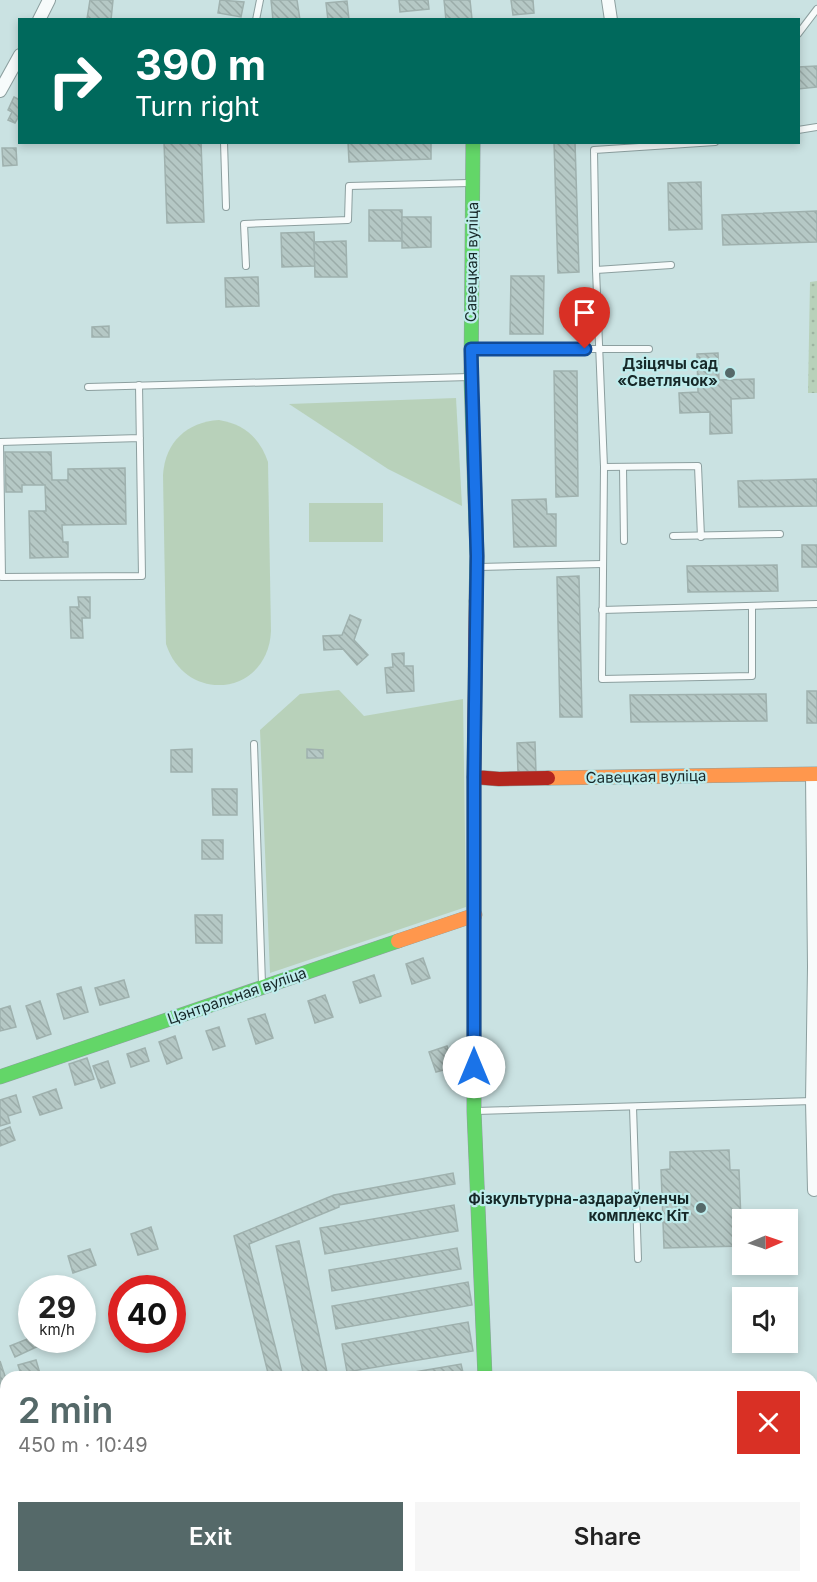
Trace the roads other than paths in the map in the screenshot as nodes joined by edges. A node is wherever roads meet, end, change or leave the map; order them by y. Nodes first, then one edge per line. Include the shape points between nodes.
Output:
1 (49, 0) edge
2 (260, 0) edge
3 (608, 0) edge
4 (817, 9) edge
5 (40, 18) edge
6 (256, 18) edge
7 (611, 18) edge
8 (800, 31) edge
9 (18, 59) edge
10 (0, 91) edge
11 (817, 127) edge
12 (800, 130) edge
13 (224, 144) edge
14 (473, 144) edge
15 (685, 144) edge
16 (473, 183) junction
17 (226, 207) dead end
18 (671, 265) dead end
19 (246, 266) dead end
20 (596, 270) junction
21 (649, 348) dead end
22 (471, 349) junction
23 (600, 349) junction
24 (471, 377) junction
25 (139, 386) junction
26 (88, 387) dead end
27 (140, 438) junction
28 (623, 466) junction
29 (604, 467) junction
30 (780, 534) dead end
31 (673, 536) dead end
32 (701, 537) junction
33 (624, 541) dead end
34 (602, 564) junction
35 (477, 567) junction
36 (817, 604) edge
37 (752, 606) junction
38 (602, 610) junction
39 (254, 744) dead end
40 (814, 775) edge
41 (474, 777) junction
42 (475, 915) junction
43 (815, 967) edge
44 (262, 988) junction
45 (0, 1077) edge
46 (814, 1101) edge
47 (633, 1107) junction
48 (474, 1111) junction
49 (816, 1189) edge
50 (638, 1259) dead end
51 (485, 1371) edge

1 - 5 street
2 - 6 lane
3 - 7 street
4 - 8 lane
9 - 10 street
11 - 12 lane
13 - 17 lane
14 - 16 street, Савецкая вуліца
15 - 20 lane via 594,150
16 - 19 lane via 349,186 348,220 244,224
16 - 22 street, Савецкая вуліца
18 - 20 lane
20 - 23 lane
21 - 23 lane
22 - 23 lane
22 - 24 street, Савецкая вуліца
23 - 29 lane
24 - 25 lane
24 - 35 street, Савецкая вуліца
25 - 26 lane
25 - 27 lane
27 - 27 lane via 142,576 2,577 0,442
28 - 29 lane
28 - 32 lane via 698,466
28 - 33 lane
29 - 34 lane
30 - 32 lane
31 - 32 lane
34 - 35 lane
34 - 38 lane
35 - 41 street, Савецкая вуліца
36 - 37 lane
37 - 38 lane
37 - 38 lane via 752,676 602,679
39 - 44 lane
40 - 41 street, Савецкая вуліца
40 - 43 street
41 - 42 street, Савецкая вуліца
42 - 44 street, Цэнтральная вуліца
42 - 48 street, Савецкая вуліца
43 - 46 street
44 - 45 street, Цэнтральная вуліца
46 - 47 lane
46 - 49 street
47 - 48 lane
47 - 50 lane
48 - 51 street, Савецкая вуліца

